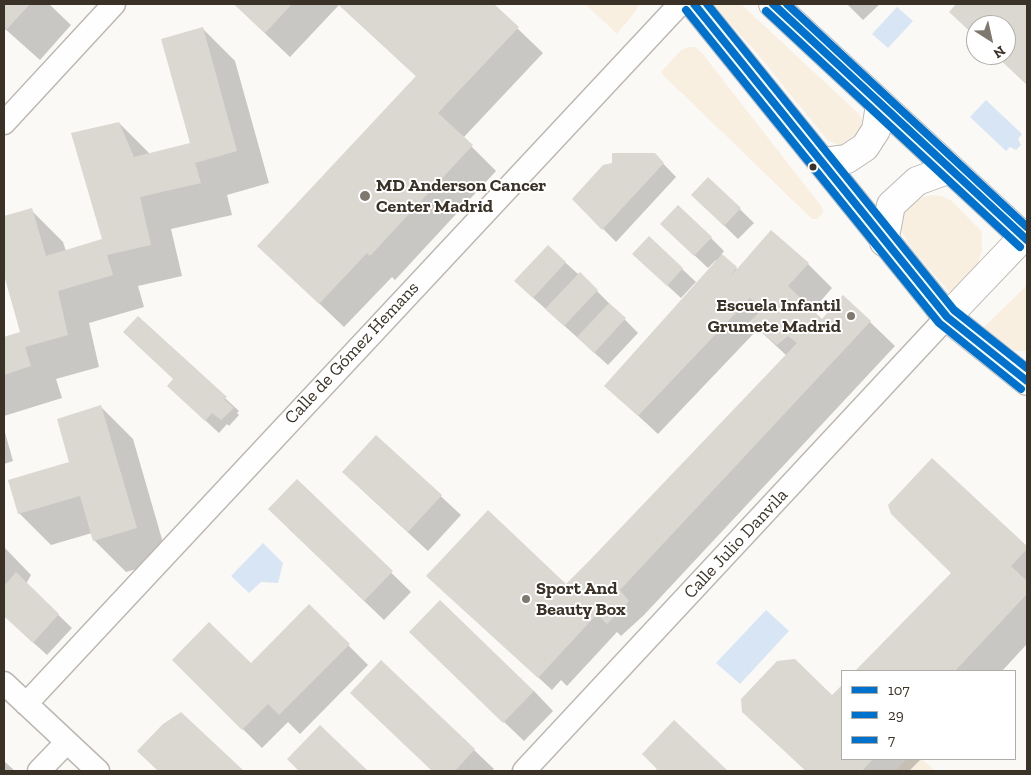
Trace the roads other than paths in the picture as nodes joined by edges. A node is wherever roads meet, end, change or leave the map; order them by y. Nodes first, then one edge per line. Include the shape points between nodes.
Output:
1 (114, 4) edge
2 (680, 4) edge
3 (694, 4) edge
4 (773, 4) edge
5 (880, 105) junction
6 (4, 123) edge
7 (823, 162) junction
8 (950, 169) junction
9 (1026, 236) edge
10 (884, 242) junction
11 (947, 317) junction
12 (1023, 373) edge
13 (4, 683) edge
14 (26, 704) junction
15 (67, 742) junction
16 (39, 771) edge
17 (98, 771) edge
18 (524, 771) edge

1 - 6 street
2 - 14 street, Calle de Gómez Hemans
3 - 7 main road
4 - 5 main road
5 - 7 main road via 876,130 865,147 847,158
5 - 8 main road
7 - 10 main road
8 - 9 main road
8 - 10 main road via 917,181 891,205
9 - 11 main road
10 - 11 main road
11 - 12 main road
11 - 18 street, Calle Julio Danvila
13 - 14 street
14 - 15 street
15 - 16 street
15 - 17 street

